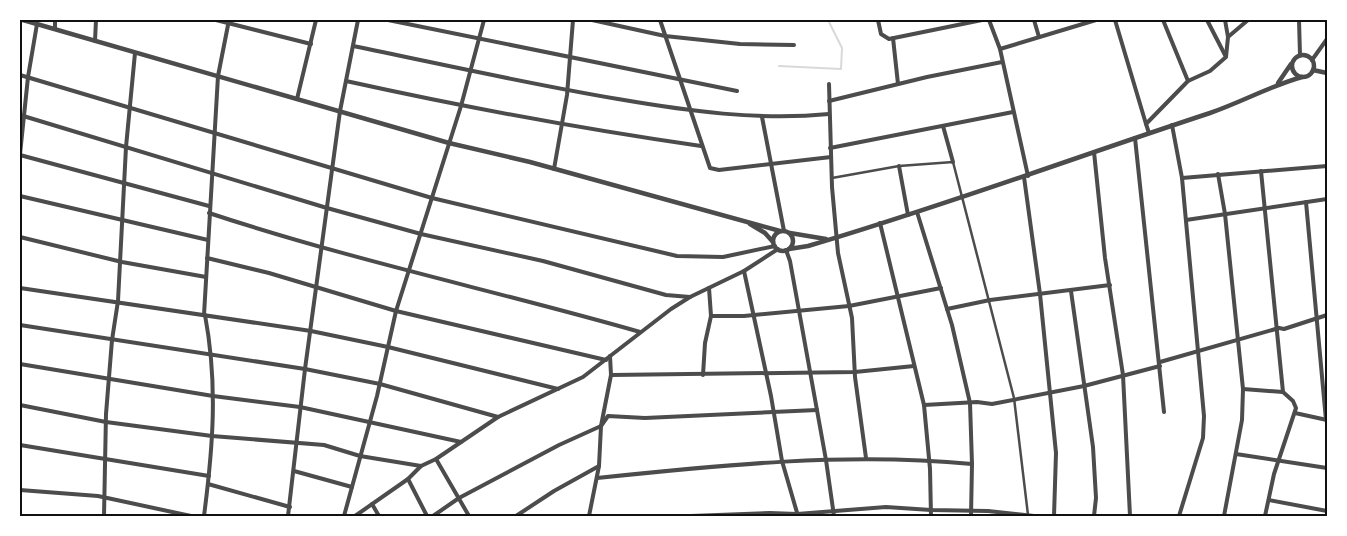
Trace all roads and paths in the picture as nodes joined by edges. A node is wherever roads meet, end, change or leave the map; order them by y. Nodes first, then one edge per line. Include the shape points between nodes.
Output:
1 (23, 20) edge
2 (55, 20) edge
3 (96, 20) edge
4 (216, 20) edge
5 (316, 20) edge
6 (358, 20) edge
7 (388, 20) edge
8 (484, 20) edge
9 (573, 20) edge
10 (592, 20) edge
11 (660, 20) edge
12 (878, 20) edge
13 (982, 20) edge
14 (989, 20) edge
15 (1034, 20) edge
16 (1071, 20) edge
17 (1096, 20) edge
18 (1115, 20) edge
19 (1163, 20) edge
20 (1206, 20) edge
21 (1225, 20) edge
22 (1248, 20) edge
23 (1299, 20) edge
24 (228, 21) edge
25 (37, 24) junction
26 (1073, 27) junction
27 (55, 29) junction
28 (665, 36) junction
29 (1039, 36) junction
30 (1228, 37) junction
31 (479, 38) junction
32 (893, 38) junction
33 (1327, 40) edge
34 (95, 41) junction
35 (311, 44) junction
36 (794, 45) dead end
37 (353, 46) junction
38 (1000, 49) junction
39 (135, 53) junction
40 (1300, 55) junction
41 (1226, 57) junction
42 (570, 58) junction
43 (1312, 60) junction
44 (1002, 62) junction
45 (1292, 62) junction
46 (470, 69) junction
47 (1313, 70) junction
48 (1327, 74) edge
49 (20, 75) edge
50 (218, 76) junction
51 (28, 77) junction
52 (1302, 77) junction
53 (346, 81) junction
54 (680, 81) junction
55 (1188, 81) junction
56 (829, 84) dead end
57 (898, 84) junction
58 (1278, 84) junction
59 (568, 91) junction
60 (737, 91) dead end
61 (297, 99) junction
62 (829, 101) junction
63 (461, 106) junction
64 (130, 109) junction
65 (340, 111) junction
66 (690, 111) junction
67 (1013, 112) junction
68 (830, 114) junction
69 (22, 116) edge
70 (762, 117) junction
71 (562, 124) junction
72 (1146, 124) junction
73 (1172, 125) junction
74 (944, 126) junction
75 (215, 133) junction
76 (1149, 133) junction
77 (1135, 138) junction
78 (449, 143) junction
79 (701, 146) junction
80 (126, 148) junction
81 (830, 148) junction
82 (1094, 152) junction
83 (20, 155) edge
84 (831, 157) junction
85 (771, 162) junction
86 (953, 162) junction
87 (332, 166) junction
88 (899, 166) junction
89 (1327, 166) edge
90 (554, 169) junction
91 (1261, 171) junction
92 (213, 174) junction
93 (1218, 174) junction
94 (1026, 177) junction
95 (832, 178) junction
96 (1182, 178) junction
97 (124, 182) junction
98 (20, 196) edge
99 (963, 197) junction
100 (432, 198) junction
101 (1327, 199) edge
102 (1306, 202) junction
103 (209, 206) junction
104 (327, 208) junction
105 (1266, 208) junction
106 (917, 212) junction
107 (209, 213) junction
108 (1225, 214) junction
109 (908, 215) junction
110 (1186, 220) junction
111 (745, 221) junction
112 (123, 222) junction
113 (880, 223) junction
114 (782, 231) junction
115 (790, 233) junction
116 (421, 234) junction
117 (837, 236) junction
118 (20, 237) edge
119 (827, 239) junction
120 (208, 240) junction
121 (776, 247) junction
122 (322, 248) junction
123 (788, 250) junction
124 (207, 258) junction
125 (122, 262) junction
126 (744, 271) junction
127 (409, 272) junction
128 (206, 277) junction
129 (1110, 286) junction
130 (20, 288) edge
131 (315, 288) junction
132 (709, 288) junction
133 (941, 288) junction
134 (1071, 291) junction
135 (1040, 294) junction
136 (690, 297) junction
137 (898, 297) junction
138 (990, 300) junction
139 (118, 301) junction
140 (849, 306) junction
141 (947, 308) junction
142 (396, 311) junction
143 (799, 311) junction
144 (205, 315) junction
145 (753, 315) junction
146 (1327, 315) edge
147 (711, 316) junction
148 (1316, 317) junction
149 (20, 325) edge
150 (311, 331) junction
151 (1276, 331) junction
152 (640, 332) junction
153 (112, 340) junction
154 (1238, 341) junction
155 (388, 347) junction
156 (1198, 352) junction
157 (212, 354) junction
158 (610, 356) junction
159 (606, 360) junction
160 (20, 364) edge
161 (1160, 364) junction
162 (914, 366) junction
163 (304, 369) junction
164 (766, 372) junction
165 (810, 372) junction
166 (855, 372) junction
167 (611, 375) junction
168 (703, 375) junction
169 (1123, 375) junction
170 (109, 379) junction
171 (380, 384) junction
172 (1084, 386) junction
173 (558, 389) junction
174 (1243, 389) junction
175 (1050, 392) junction
176 (1282, 392) junction
177 (214, 396) junction
178 (1014, 398) junction
179 (970, 403) junction
180 (20, 405) edge
181 (924, 405) junction
182 (300, 407) junction
183 (817, 410) junction
184 (774, 412) junction
185 (1164, 412) dead end
186 (1295, 414) junction
187 (498, 417) junction
188 (1327, 420) edge
189 (106, 422) junction
190 (370, 422) junction
191 (601, 426) junction
192 (212, 436) junction
193 (296, 442) junction
194 (461, 442) junction
195 (20, 445) edge
196 (1236, 454) junction
197 (360, 456) junction
198 (105, 458) junction
199 (866, 458) junction
200 (436, 459) junction
201 (826, 460) junction
202 (929, 460) junction
203 (782, 461) junction
204 (1278, 461) junction
205 (972, 464) junction
206 (421, 466) junction
207 (599, 466) junction
208 (1327, 468) edge
209 (294, 471) junction
210 (209, 476) junction
211 (597, 478) junction
212 (408, 479) junction
213 (208, 484) junction
214 (352, 487) junction
215 (20, 490) edge
216 (103, 497) junction
217 (459, 498) junction
218 (1268, 500) junction
219 (372, 504) junction
220 (290, 507) junction
221 (834, 510) junction
222 (931, 510) junction
223 (1327, 510) edge
224 (971, 514) edge
225 (1011, 514) edge
226 (798, 515) edge
227 (1028, 515) edge
228 (104, 516) edge
229 (191, 516) edge
230 (204, 516) edge
231 (288, 516) edge
232 (344, 516) edge
233 (355, 516) edge
234 (379, 516) edge
235 (427, 516) edge
236 (433, 516) edge
237 (469, 516) edge
238 (516, 516) edge
239 (589, 516) edge
240 (691, 516) edge
241 (834, 516) edge
242 (931, 516) edge
243 (1034, 516) edge
244 (1054, 516) edge
245 (1094, 516) edge
246 (1130, 516) edge
247 (1179, 516) edge
248 (1224, 516) edge
249 (1265, 516) edge

1 - 25 street
2 - 27 street
3 - 34 street
4 - 24 street
5 - 35 street
6 - 37 street
7 - 31 street
8 - 31 street
9 - 42 street
10 - 28 street
11 - 28 street
12 - 32 street via 885,39
13 - 32 street
14 - 38 street
15 - 29 street
16 - 26 street
17 - 26 street
18 - 72 street
19 - 55 street
20 - 41 street
21 - 30 street
22 - 30 street
23 - 40 street
24 - 35 street
24 - 50 street
25 - 27 street
25 - 51 street
26 - 29 street
27 - 34 street
28 - 36 street via 740,44
28 - 54 street
29 - 38 street
30 - 41 street
31 - 42 street
31 - 46 street
32 - 57 street
33 - 43 street
34 - 39 street
35 - 61 street
37 - 46 street
37 - 53 street
38 - 44 street
39 - 50 street
39 - 64 street
40 - 43 street
40 - 45 street
41 - 55 street
42 - 54 street
42 - 59 street
43 - 47 street
44 - 57 street
44 - 67 street
45 - 52 street via 1293,72
45 - 58 street
46 - 59 street
46 - 63 street
47 - 48 street
47 - 52 street
49 - 51 street
50 - 61 street
50 - 75 street
51 - 64 street
51 - 69 street
52 - 58 street
53 - 63 street
53 - 65 street
54 - 60 street
54 - 66 street
55 - 72 street
56 - 62 street
57 - 62 street
58 - 73 street via 1239,103
59 - 66 street
59 - 71 street
61 - 65 street
62 - 68 street
63 - 71 street
63 - 78 street
64 - 75 street
64 - 80 street
65 - 78 street
65 - 87 street
66 - 70 street
66 - 79 street
67 - 74 street
67 - 94 street
68 - 70 street
68 - 81 street
69 - 80 street
69 - 83 street
70 - 85 street
71 - 79 street
71 - 90 street
72 - 76 street
73 - 76 street
73 - 96 street
74 - 81 street
74 - 86 street
75 - 87 street
75 - 92 street
76 - 77 street
77 - 82 street
77 - 161 street
78 - 90 street
78 - 100 street
79 - 85 street via 707,164 714,170
80 - 92 street
80 - 97 street
81 - 84 street
82 - 94 street
82 - 129 street
83 - 97 street
84 - 85 street
84 - 95 street
85 - 114 street
86 - 88 street
86 - 99 street
87 - 100 street
87 - 104 street
88 - 95 street
88 - 109 street
89 - 91 street
90 - 111 street
91 - 93 street
91 - 105 street
92 - 103 street
92 - 104 street
93 - 96 street
93 - 108 street
94 - 99 street
94 - 135 street
95 - 117 street
96 - 110 street
97 - 103 street
97 - 112 street
98 - 112 street
99 - 106 street
99 - 138 street
100 - 116 street
100 - 121 street via 685,258 723,257
101 - 102 street
102 - 105 street
102 - 148 street
103 - 107 street
104 - 116 street
104 - 122 street
105 - 108 street
105 - 151 street
106 - 109 street
106 - 133 street
107 - 120 street
107 - 122 street
108 - 110 street
108 - 154 street
109 - 113 street
110 - 156 street
111 - 114 street
111 - 121 street via 765,233
112 - 120 street
112 - 125 street
113 - 117 street
113 - 137 street
114 - 115 street
114 - 121 street via 774,238
115 - 119 street
115 - 123 street via 793,240
116 - 127 street
116 - 136 street via 543,261 666,295
117 - 119 street
117 - 140 street
118 - 125 street
119 - 123 street
120 - 124 street
121 - 123 street
121 - 126 street
122 - 127 street
122 - 131 street
123 - 143 street
124 - 128 street
124 - 131 street
125 - 128 street
125 - 139 street
126 - 132 street
126 - 145 street
127 - 142 street
127 - 152 street via 550,306
128 - 144 street
129 - 134 street
129 - 169 street
130 - 139 street
131 - 142 street
131 - 150 street
132 - 136 street
132 - 147 street
133 - 137 street
133 - 141 street
134 - 135 street
134 - 172 street
135 - 138 street
135 - 175 street
136 - 152 street
137 - 140 street
137 - 162 street
138 - 141 street
138 - 178 street
139 - 144 street
139 - 153 street
140 - 143 street
140 - 166 street
141 - 179 street
142 - 155 street
142 - 159 street
143 - 145 street
143 - 165 street
144 - 150 street
144 - 157 street
145 - 147 street
145 - 164 street
146 - 148 street
147 - 168 street
148 - 151 street
148 - 188 street
149 - 153 street
150 - 155 street
150 - 163 street
151 - 154 street
151 - 176 street
152 - 158 street
153 - 157 street
153 - 170 street
154 - 156 street
154 - 174 street
155 - 171 street
155 - 173 street
156 - 161 street
156 - 247 street via 1203,438
157 - 163 street
157 - 177 street
158 - 159 street
158 - 167 street
159 - 173 street via 583,377
160 - 170 street
161 - 169 street
161 - 185 street
162 - 166 street
162 - 181 street
163 - 171 street
163 - 182 street
164 - 165 street
164 - 168 street
164 - 184 street
165 - 166 street
165 - 183 street
166 - 199 street
167 - 168 street
167 - 191 street
169 - 172 street
169 - 246 street
170 - 177 street
170 - 189 street
171 - 187 street
171 - 190 street
172 - 175 street
172 - 245 street via 1093,447
173 - 187 street
174 - 176 street
174 - 196 street
175 - 178 street
175 - 244 street via 1056,453
176 - 186 street via 1295,404
177 - 182 street
177 - 192 street
178 - 179 street via 992,404
178 - 227 street
179 - 181 street
179 - 205 street
180 - 189 street
181 - 202 street
182 - 190 street
182 - 193 street
183 - 184 street
183 - 201 street
184 - 191 street via 644,418 616,415 608,416
184 - 203 street
186 - 188 street
186 - 204 street
187 - 194 street
189 - 192 street
189 - 198 street
190 - 194 street
190 - 197 street
191 - 207 street
191 - 217 street
192 - 193 street
192 - 210 street
193 - 197 street via 324,445
193 - 209 street
194 - 200 street
195 - 198 street
196 - 204 street
196 - 248 street
197 - 206 street
197 - 214 street
198 - 210 street
198 - 216 street
199 - 201 street
199 - 202 street
200 - 206 street
200 - 217 street
201 - 203 street
201 - 221 street
202 - 205 street
202 - 222 street
203 - 211 street
203 - 226 street
204 - 208 street
204 - 218 street
205 - 224 street
206 - 212 street
207 - 211 street
207 - 238 street
209 - 214 street
209 - 220 street
210 - 213 street
211 - 239 street
212 - 219 street
212 - 235 street
213 - 220 street
213 - 230 street
214 - 232 street
215 - 216 street
216 - 228 street
216 - 229 street
217 - 236 street
217 - 237 street
218 - 223 street
218 - 249 street
219 - 233 street
219 - 234 street
220 - 231 street
221 - 222 street via 886,507
221 - 226 street
221 - 241 street
222 - 224 street
222 - 242 street
224 - 225 street
225 - 227 street
226 - 240 street
227 - 243 street

